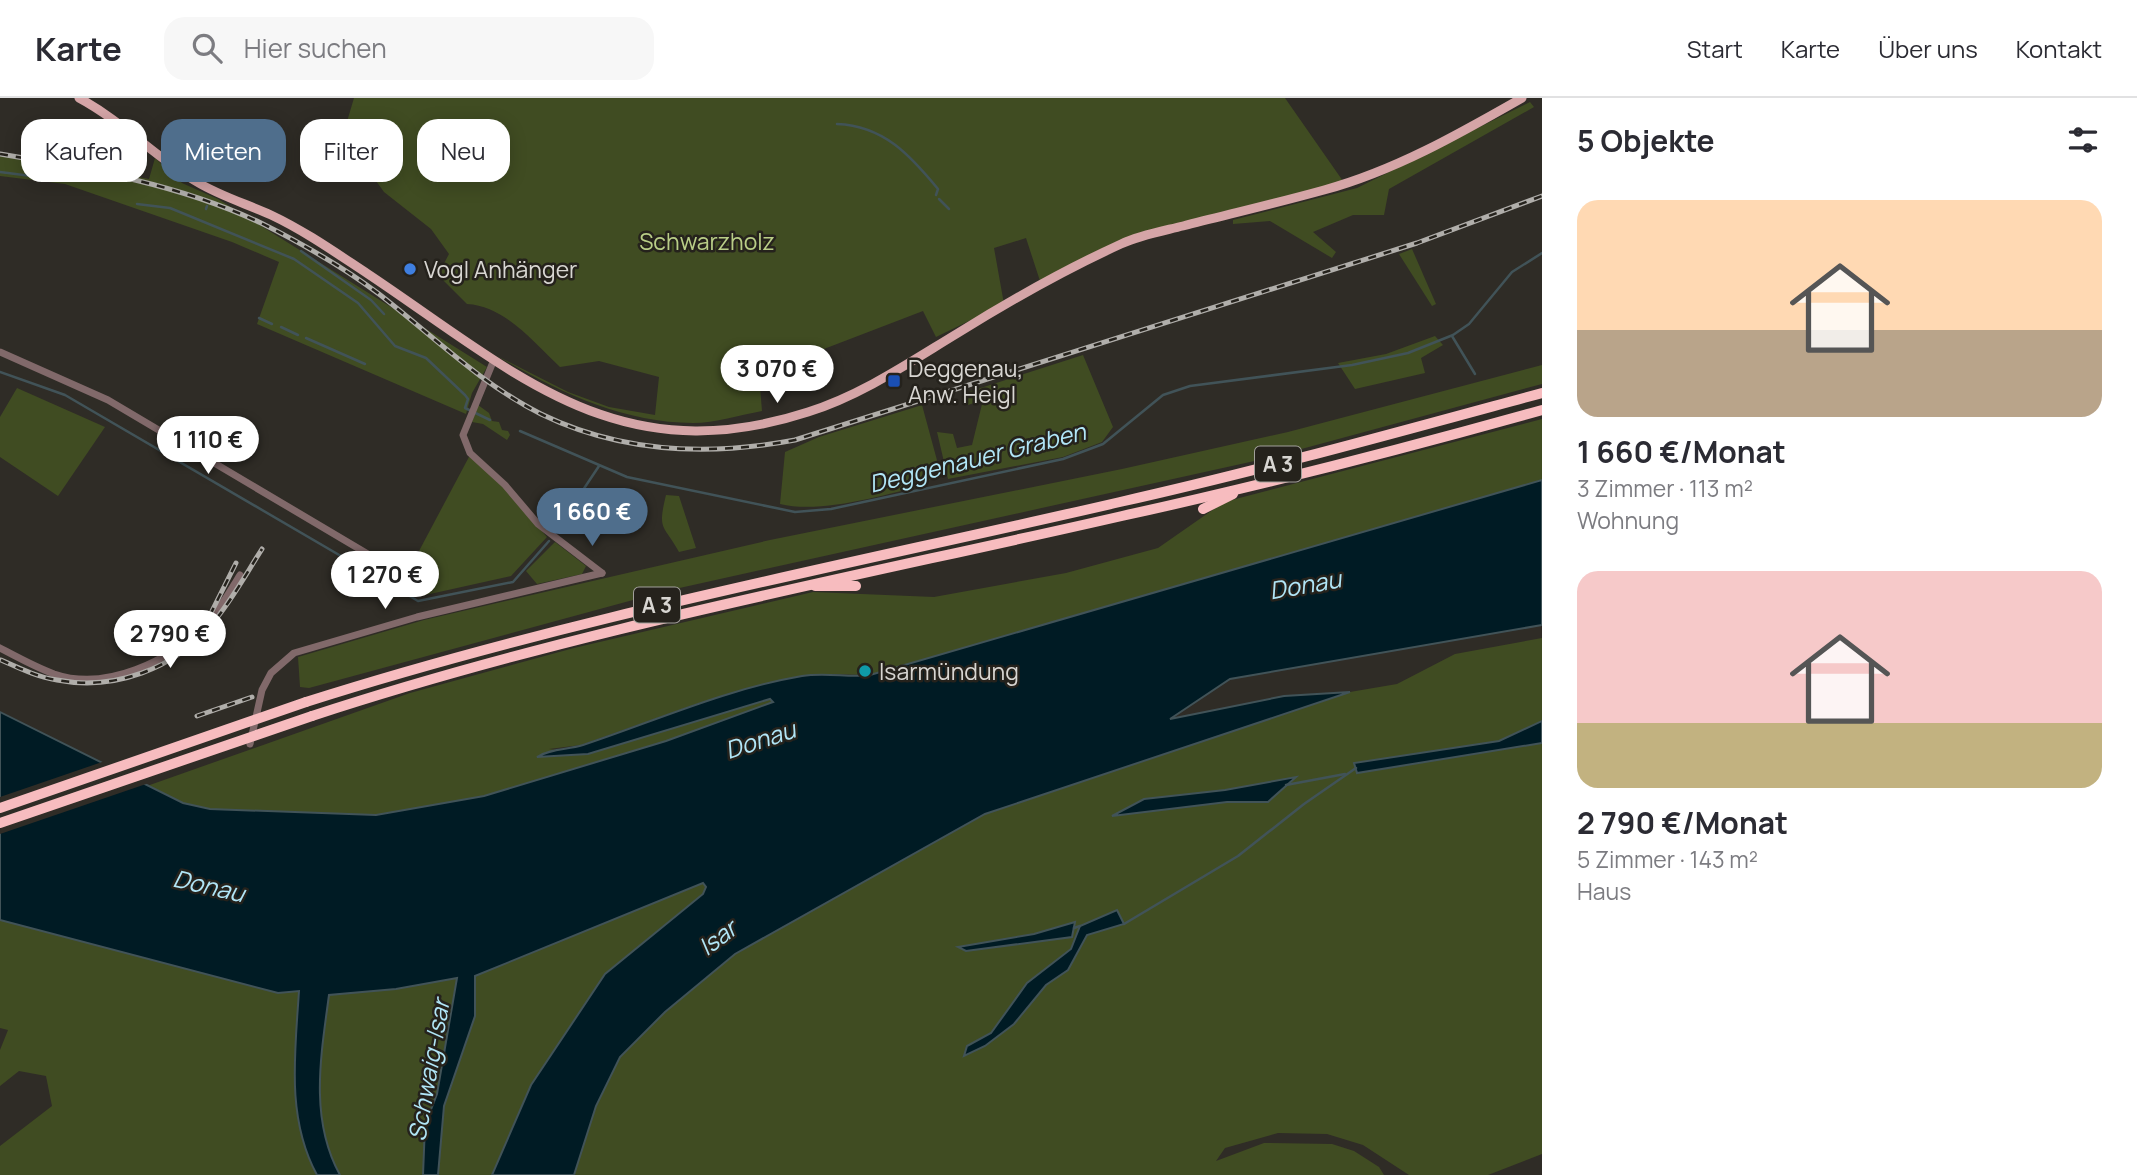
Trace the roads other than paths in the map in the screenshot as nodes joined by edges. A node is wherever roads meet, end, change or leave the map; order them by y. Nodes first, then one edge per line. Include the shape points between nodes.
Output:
1 (79, 98) edge
2 (1521, 98) edge
3 (0, 352) edge
4 (493, 362) junction
5 (1542, 393) edge
6 (1542, 410) edge
7 (1241, 488) junction
8 (1203, 509) dead end
9 (240, 575) dead end
10 (422, 576) dead end
11 (808, 584) junction
12 (856, 586) dead end
13 (0, 648) edge
14 (250, 744) dead end
15 (0, 808) edge
16 (0, 823) edge

1 - 4 main road via 115,119 198,183 318,242
2 - 4 main road via 1375,173 1326,190 1128,240 1041,284 860,390 810,412 763,425 672,432 630,423 563,400
3 - 10 street via 108,400 388,566
4 - 14 street via 463,435 470,453 496,475 538,524 602,573 416,617 293,653 271,673 262,690
5 - 15 highway, A 3, bridge via 1225,478 570,625 306,702
6 - 7 highway, A 3
7 - 8 highway
7 - 11 highway, A 3
9 - 13 street via 207,623 153,664 83,678 55,674
11 - 12 highway
11 - 16 highway, A 3, bridge via 412,683

